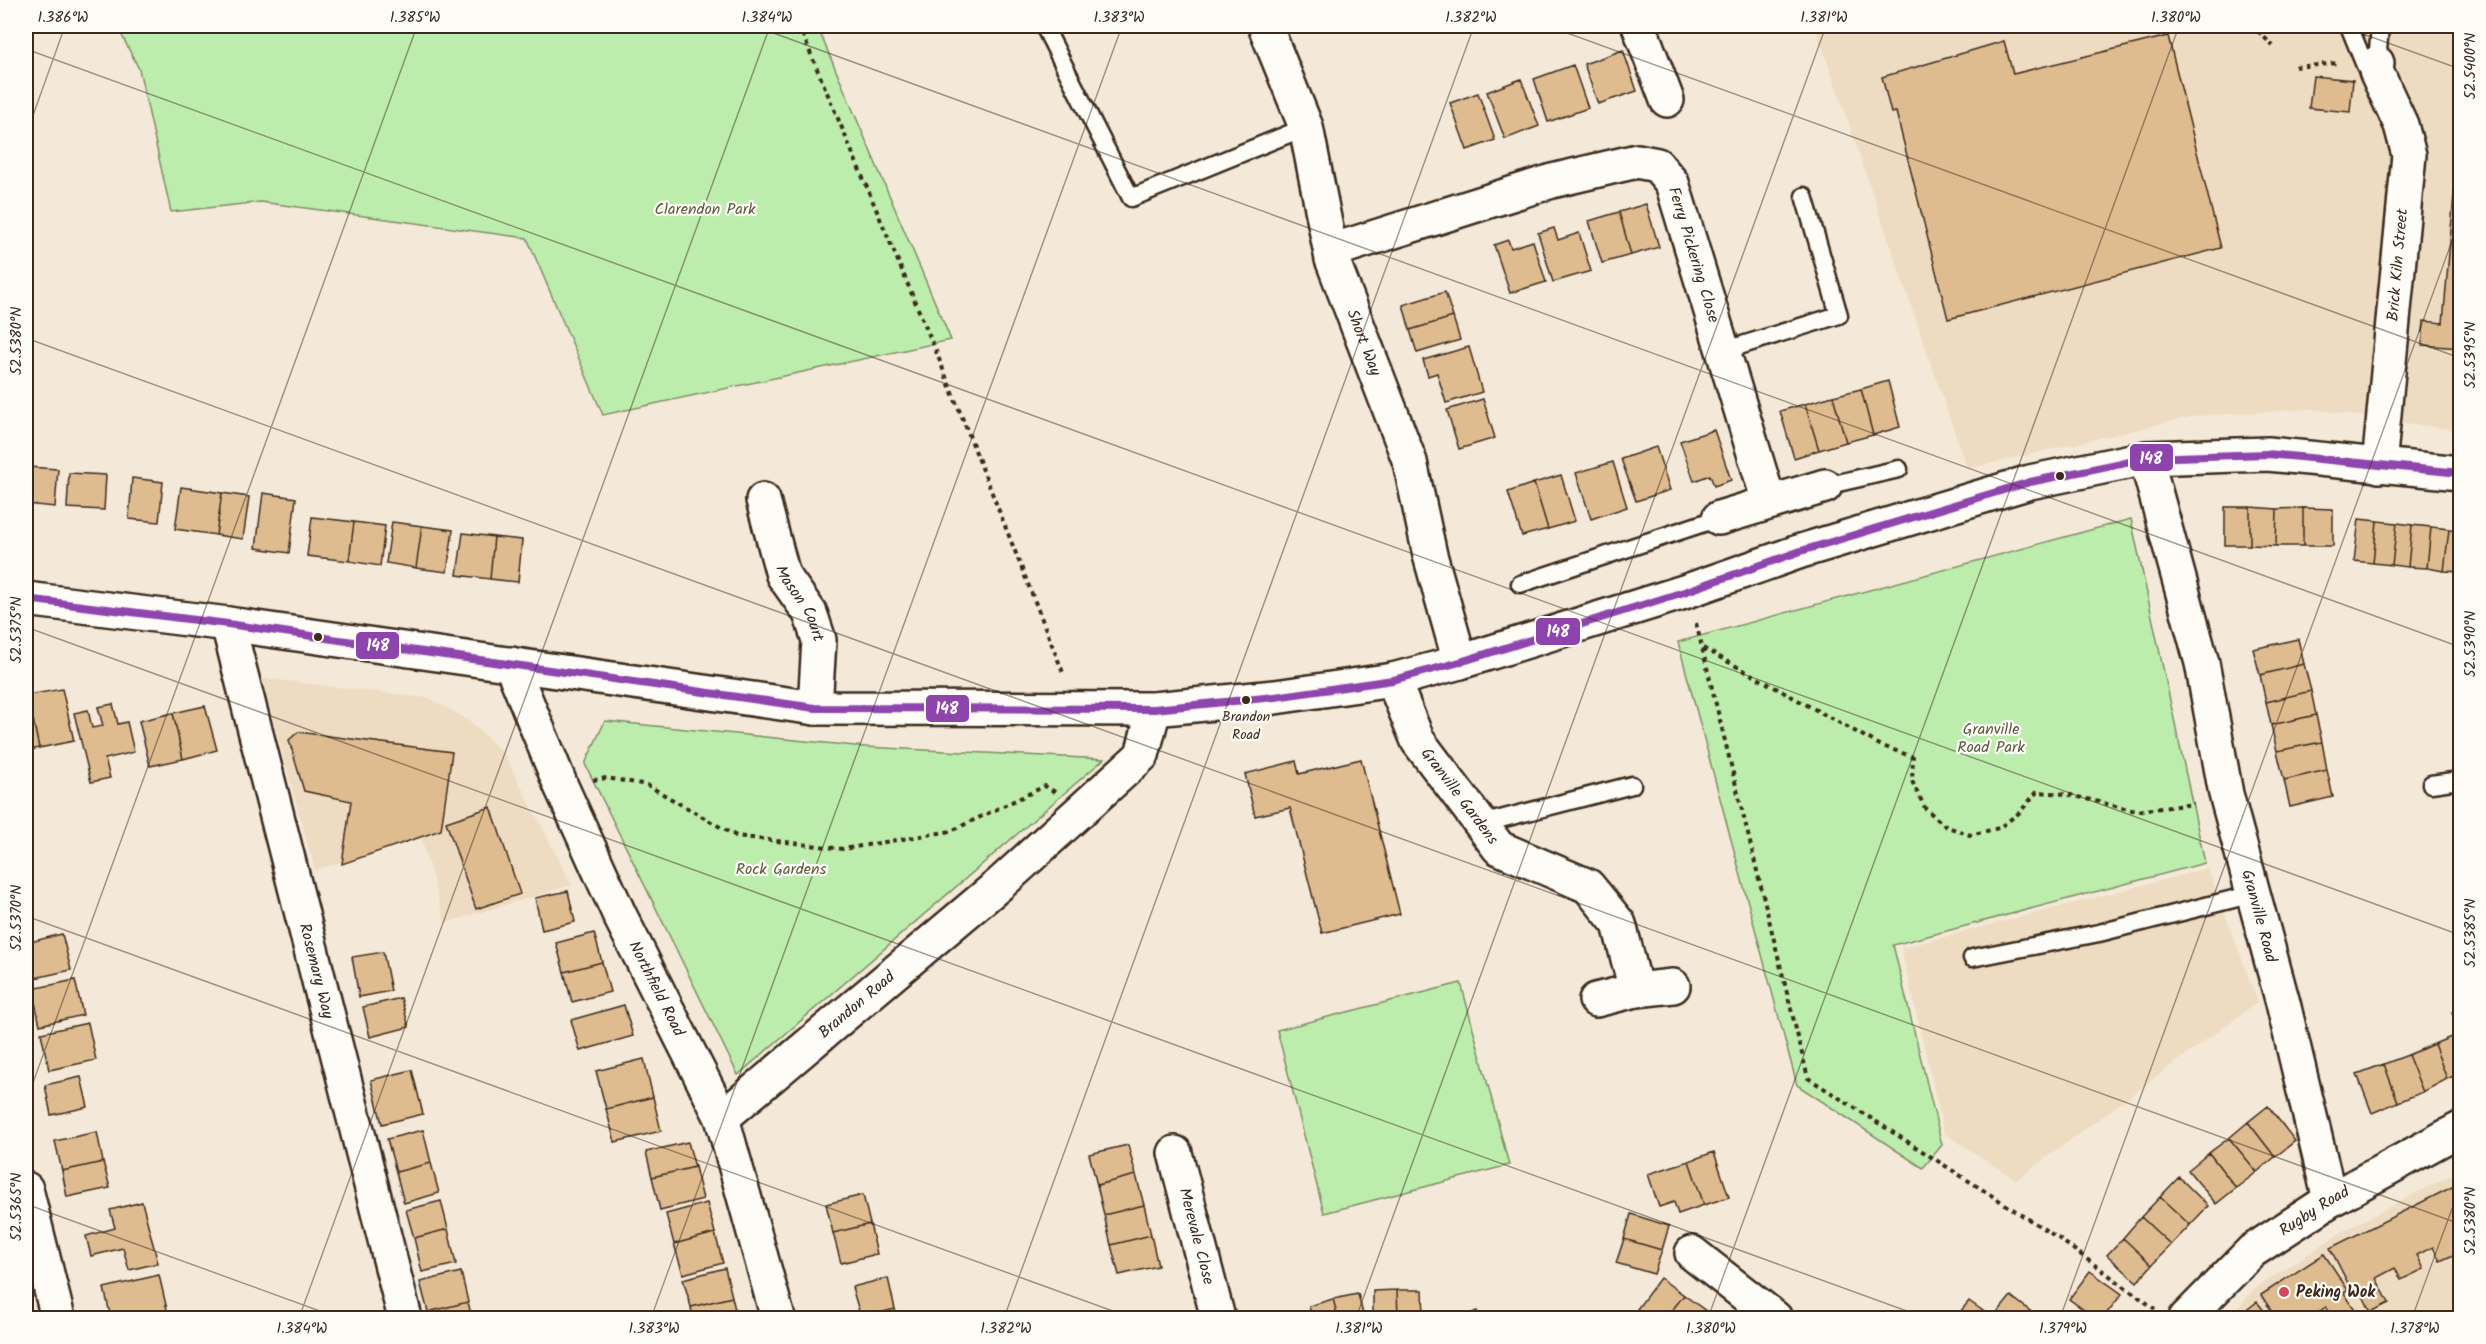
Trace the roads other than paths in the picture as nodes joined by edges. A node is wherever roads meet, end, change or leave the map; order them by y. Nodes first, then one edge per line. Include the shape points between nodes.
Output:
1 (1044, 26) edge
2 (1265, 26) edge
3 (1639, 26) edge
4 (2349, 26) edge
5 (2380, 26) edge
6 (2373, 67) junction
7 (1667, 100) dead end
8 (1306, 127) junction
9 (1804, 196) dead end
10 (1330, 251) junction
11 (1723, 351) junction
12 (2146, 458) junction
13 (2379, 466) junction
14 (1899, 469) dead end
15 (2460, 474) edge
16 (1825, 486) joint
17 (763, 500) dead end
18 (1769, 502) junction
19 (1719, 518) joint
20 (1520, 584) dead end
21 (26, 598) edge
22 (228, 624) junction
23 (1460, 663) junction
24 (512, 664) junction
25 (1393, 680) junction
26 (815, 708) junction
27 (1154, 709) junction
28 (2460, 780) edge
29 (2431, 784) dead end
30 (1632, 785) dead end
31 (1481, 824) junction
32 (2253, 894) junction
33 (1972, 958) dead end
34 (1673, 986) dead end
35 (1636, 990) junction
36 (1596, 1000) dead end
37 (722, 1118) junction
38 (2460, 1129) edge
39 (1175, 1153) dead end
40 (26, 1189) edge
41 (2330, 1200) junction
42 (1692, 1253) dead end
43 (2172, 1315) edge
44 (58, 1318) edge
45 (405, 1318) edge
46 (778, 1318) edge
47 (1218, 1318) edge
48 (1775, 1318) edge

1 - 8 lane via 1131,198
2 - 8 street, Short Way
3 - 7 street
4 - 6 lane
5 - 6 lane
6 - 13 street, Brick Kiln Street via 2401,125 2409,155
8 - 10 street, Short Way
9 - 11 lane via 1839,315
10 - 11 street, Ferry Pickering Close via 1552,181 1637,161 1657,165 1672,183
10 - 23 street, Short Way via 1410,462 1430,555
11 - 18 street, Ferry Pickering Close
12 - 13 street via 2268,454
12 - 23 street via 2030,482 1801,551
12 - 32 street, Granville Road via 2202,663 2226,794
13 - 15 street
14 - 16 lane
16 - 18 street
17 - 26 street, Mason Court via 783,575 810,613 819,640
18 - 19 street
19 - 20 lane
21 - 22 street
22 - 24 street
22 - 45 street, Rosemary Way
23 - 25 street
24 - 26 street
24 - 37 street, Northfield Road via 561,786 620,916
25 - 27 street
25 - 31 street, Granville Gardens via 1418,741
26 - 27 street
27 - 37 street, Brandon Road via 1142,755 1001,883
28 - 29 lane
30 - 31 lane
31 - 35 street, Granville Gardens via 1499,848 1588,886 1619,924
32 - 33 lane via 2099,933
32 - 41 street, Granville Road
34 - 35 street
35 - 36 street
37 - 46 street, Northfield Road
38 - 41 street, Rugby Road
39 - 47 street, Merevale Close
40 - 44 street
41 - 43 street, Rugby Road via 2252,1251
42 - 48 street

